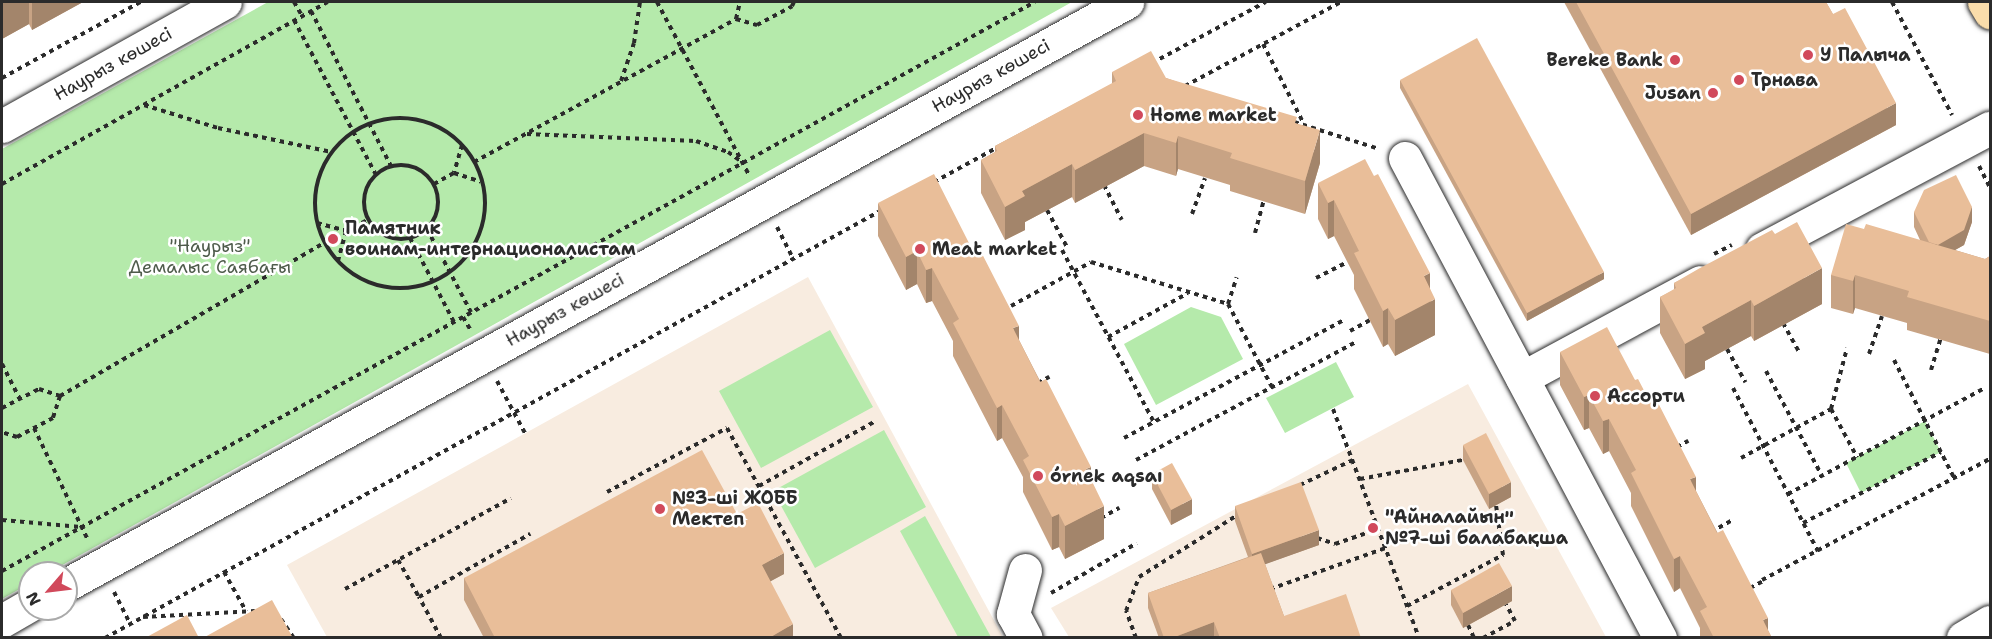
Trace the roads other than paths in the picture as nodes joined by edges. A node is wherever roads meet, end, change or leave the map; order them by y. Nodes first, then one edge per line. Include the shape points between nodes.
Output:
1 (225, 2) edge
2 (1127, 2) edge
3 (1984, 2) edge
4 (1990, 12) edge
5 (2, 126) edge
6 (1978, 134) edge
7 (1405, 158) road end
8 (1522, 378) junction
9 (1025, 570) dead end
10 (78, 578) edge
11 (18, 612) edge
12 (2, 621) edge
13 (1990, 622) edge
14 (1020, 626) edge
15 (1660, 638) edge
16 (1963, 638) edge

1 - 5 street, Наурыз көшесі
2 - 10 street, Наурыз көшесі
3 - 4 main road
6 - 8 street
7 - 8 street
8 - 15 street
9 - 14 street
11 - 12 street
13 - 16 street

